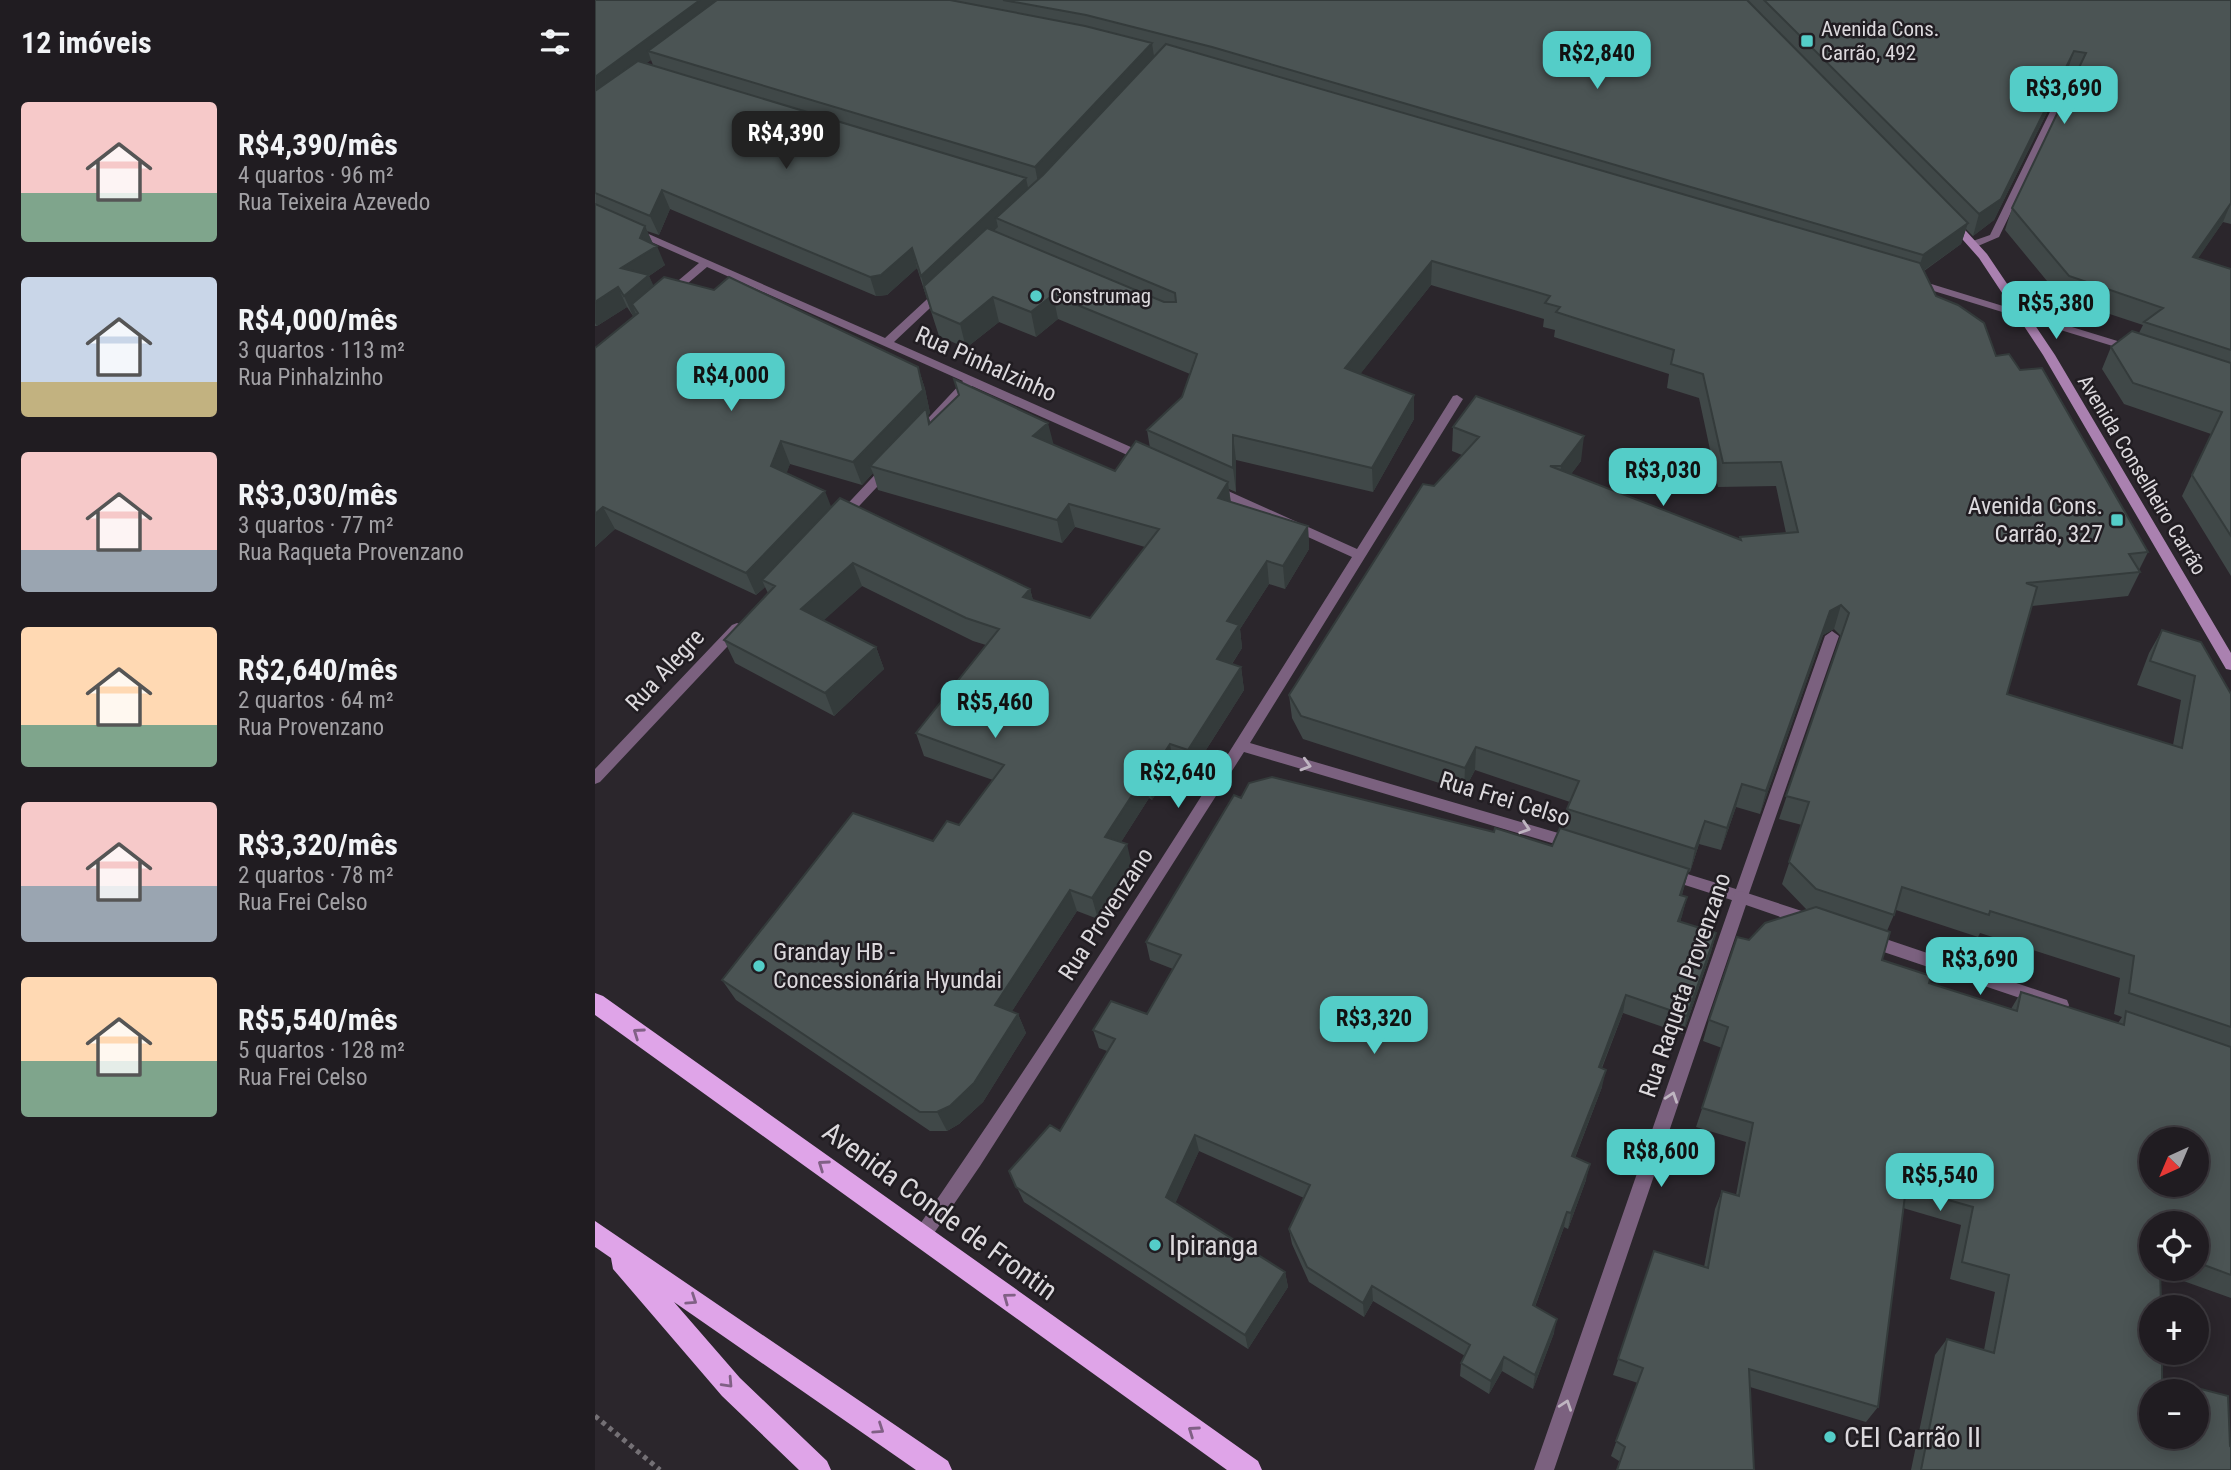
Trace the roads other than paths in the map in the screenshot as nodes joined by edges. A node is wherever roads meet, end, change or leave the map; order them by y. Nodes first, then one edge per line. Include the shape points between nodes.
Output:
1 (2072, 75) edge
2 (1943, 212) edge
3 (620, 224) edge
4 (1974, 244) junction
5 (706, 262) junction
6 (1899, 277) edge
7 (955, 279) edge
8 (656, 306) edge
9 (2021, 313) junction
10 (886, 343) junction
11 (2140, 351) edge
12 (971, 380) junction
13 (1457, 399) dead end
14 (915, 440) edge
15 (896, 460) edge
16 (1159, 465) edge
17 (1197, 482) edge
18 (830, 530) edge
19 (1360, 555) junction
20 (745, 619) edge
21 (1832, 636) edge
22 (2231, 665) edge
23 (1241, 746) junction
24 (595, 778) edge
25 (1587, 848) edge
26 (1651, 868) edge
27 (1741, 897) junction
28 (1820, 924) edge
29 (1847, 933) edge
30 (595, 1003) edge
31 (2072, 1009) edge
32 (599, 1236) edge
33 (922, 1236) junction
34 (818, 1470) edge
35 (939, 1470) edge
36 (1249, 1470) edge
37 (1544, 1470) edge

1 - 4 street via 1994,237
2 - 4 main road, Avenida Conselheiro Carrão
3 - 5 street, Rua Pinhalzinho
4 - 9 main road, Avenida Conselheiro Carrão
5 - 8 street
5 - 10 street, Rua Pinhalzinho
6 - 9 street
7 - 10 street
9 - 11 street
9 - 22 main road, Avenida Conselheiro Carrão
10 - 12 street, Rua Pinhalzinho
12 - 14 street
12 - 16 street, Rua Pinhalzinho
13 - 19 street, Rua Provenzano
15 - 18 street
17 - 19 street
19 - 23 street, Rua Provenzano
20 - 24 street, Rua Alegre
21 - 27 street, Rua Raqueta Provenzano
23 -> 25 street, Rua Frei Celso
23 - 33 street, Rua Provenzano
26 - 27 street
27 - 28 street
37 -> 27 street, Rua Raqueta Provenzano
29 - 31 street
33 -> 30 highway, Avenida Conde de Frontin
32 -> 34 highway via 731,1387
32 -> 35 highway
36 -> 33 highway, Avenida Conde de Frontin

